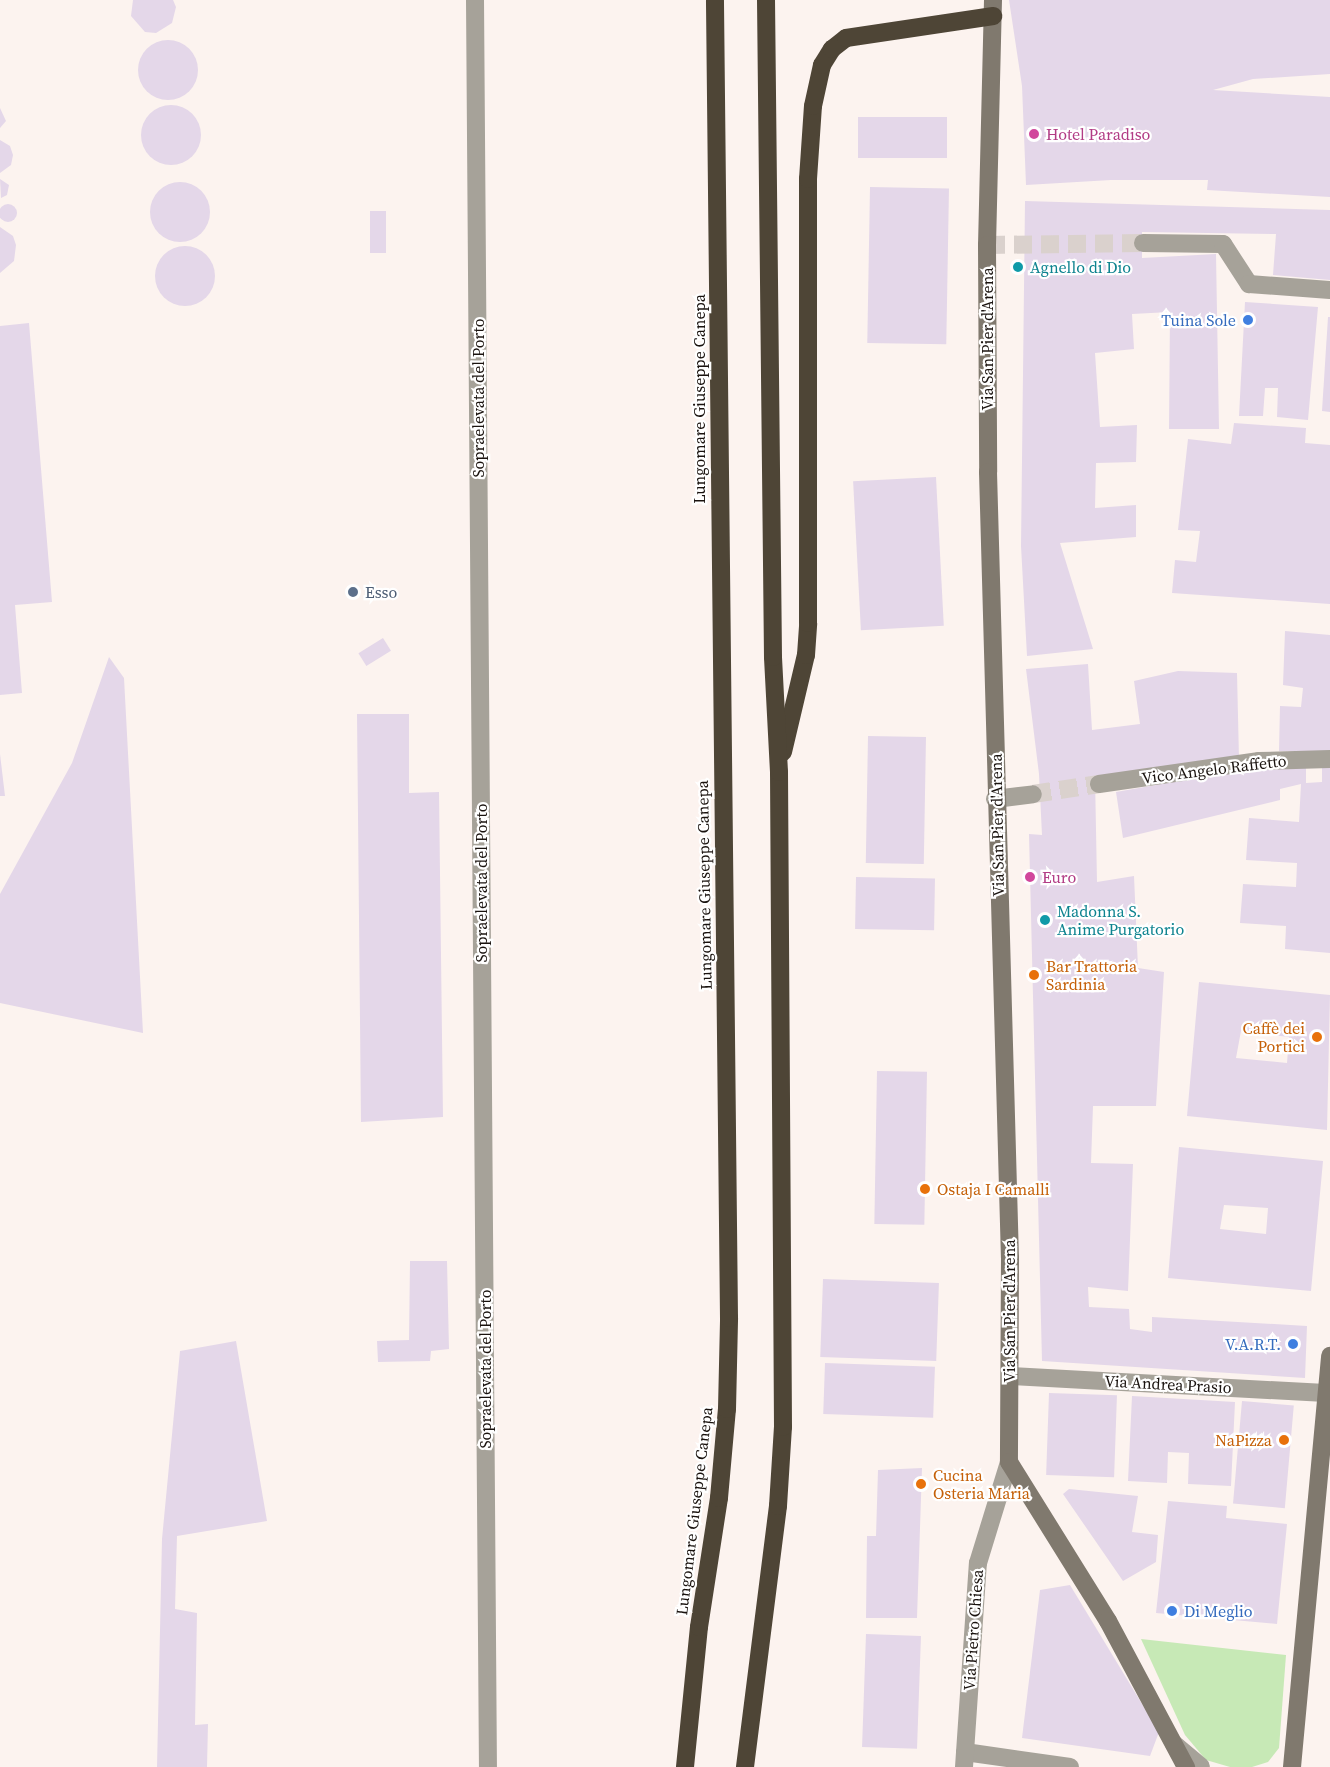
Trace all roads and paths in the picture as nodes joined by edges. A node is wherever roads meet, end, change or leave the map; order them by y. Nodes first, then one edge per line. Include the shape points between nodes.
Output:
1 (475, 0) edge
2 (715, 0) edge
3 (766, 0) edge
4 (993, 8) edge
5 (1143, 243) tunnel mouth
6 (1330, 290) edge
7 (1330, 759) edge
8 (779, 772) junction
9 (1099, 784) tunnel mouth
10 (1033, 794) tunnel mouth
11 (995, 799) junction
12 (1330, 1356) edge
13 (1010, 1376) junction
14 (1326, 1393) junction
15 (1009, 1462) junction
16 (1173, 1742) junction
17 (965, 1760) edge
18 (1288, 1763) edge
19 (488, 1767) edge
20 (685, 1767) edge
21 (745, 1767) edge
22 (1071, 1767) edge
23 (1186, 1767) edge
24 (1201, 1767) edge

1 - 19 street, Sopraelevata del Porto
2 - 20 highway, Lungomare Giuseppe Canepa via 729,1329 721,1476 699,1627
3 - 8 highway via 772,657
4 - 8 highway via 846,38 822,64 813,106 808,179 808,623 806,655
4 - 11 street, Via San Pier d'Arena via 987,257
5 - 6 street via 1223,244 1249,284
7 - 9 street, Vico Angelo Raffetto via 1258,761
8 - 21 highway via 783,1427 778,1506
10 - 11 street
11 - 13 street, Via San Pier d'Arena
12 - 14 street
13 - 14 street, Via Andrea Prasio
13 - 15 street, Via San Pier d'Arena
14 - 18 street via 1303,1647
15 - 16 street via 1108,1622
15 - 17 street, Via Pietro Chiesa via 978,1563
16 - 23 street
16 - 24 street
17 - 22 street

